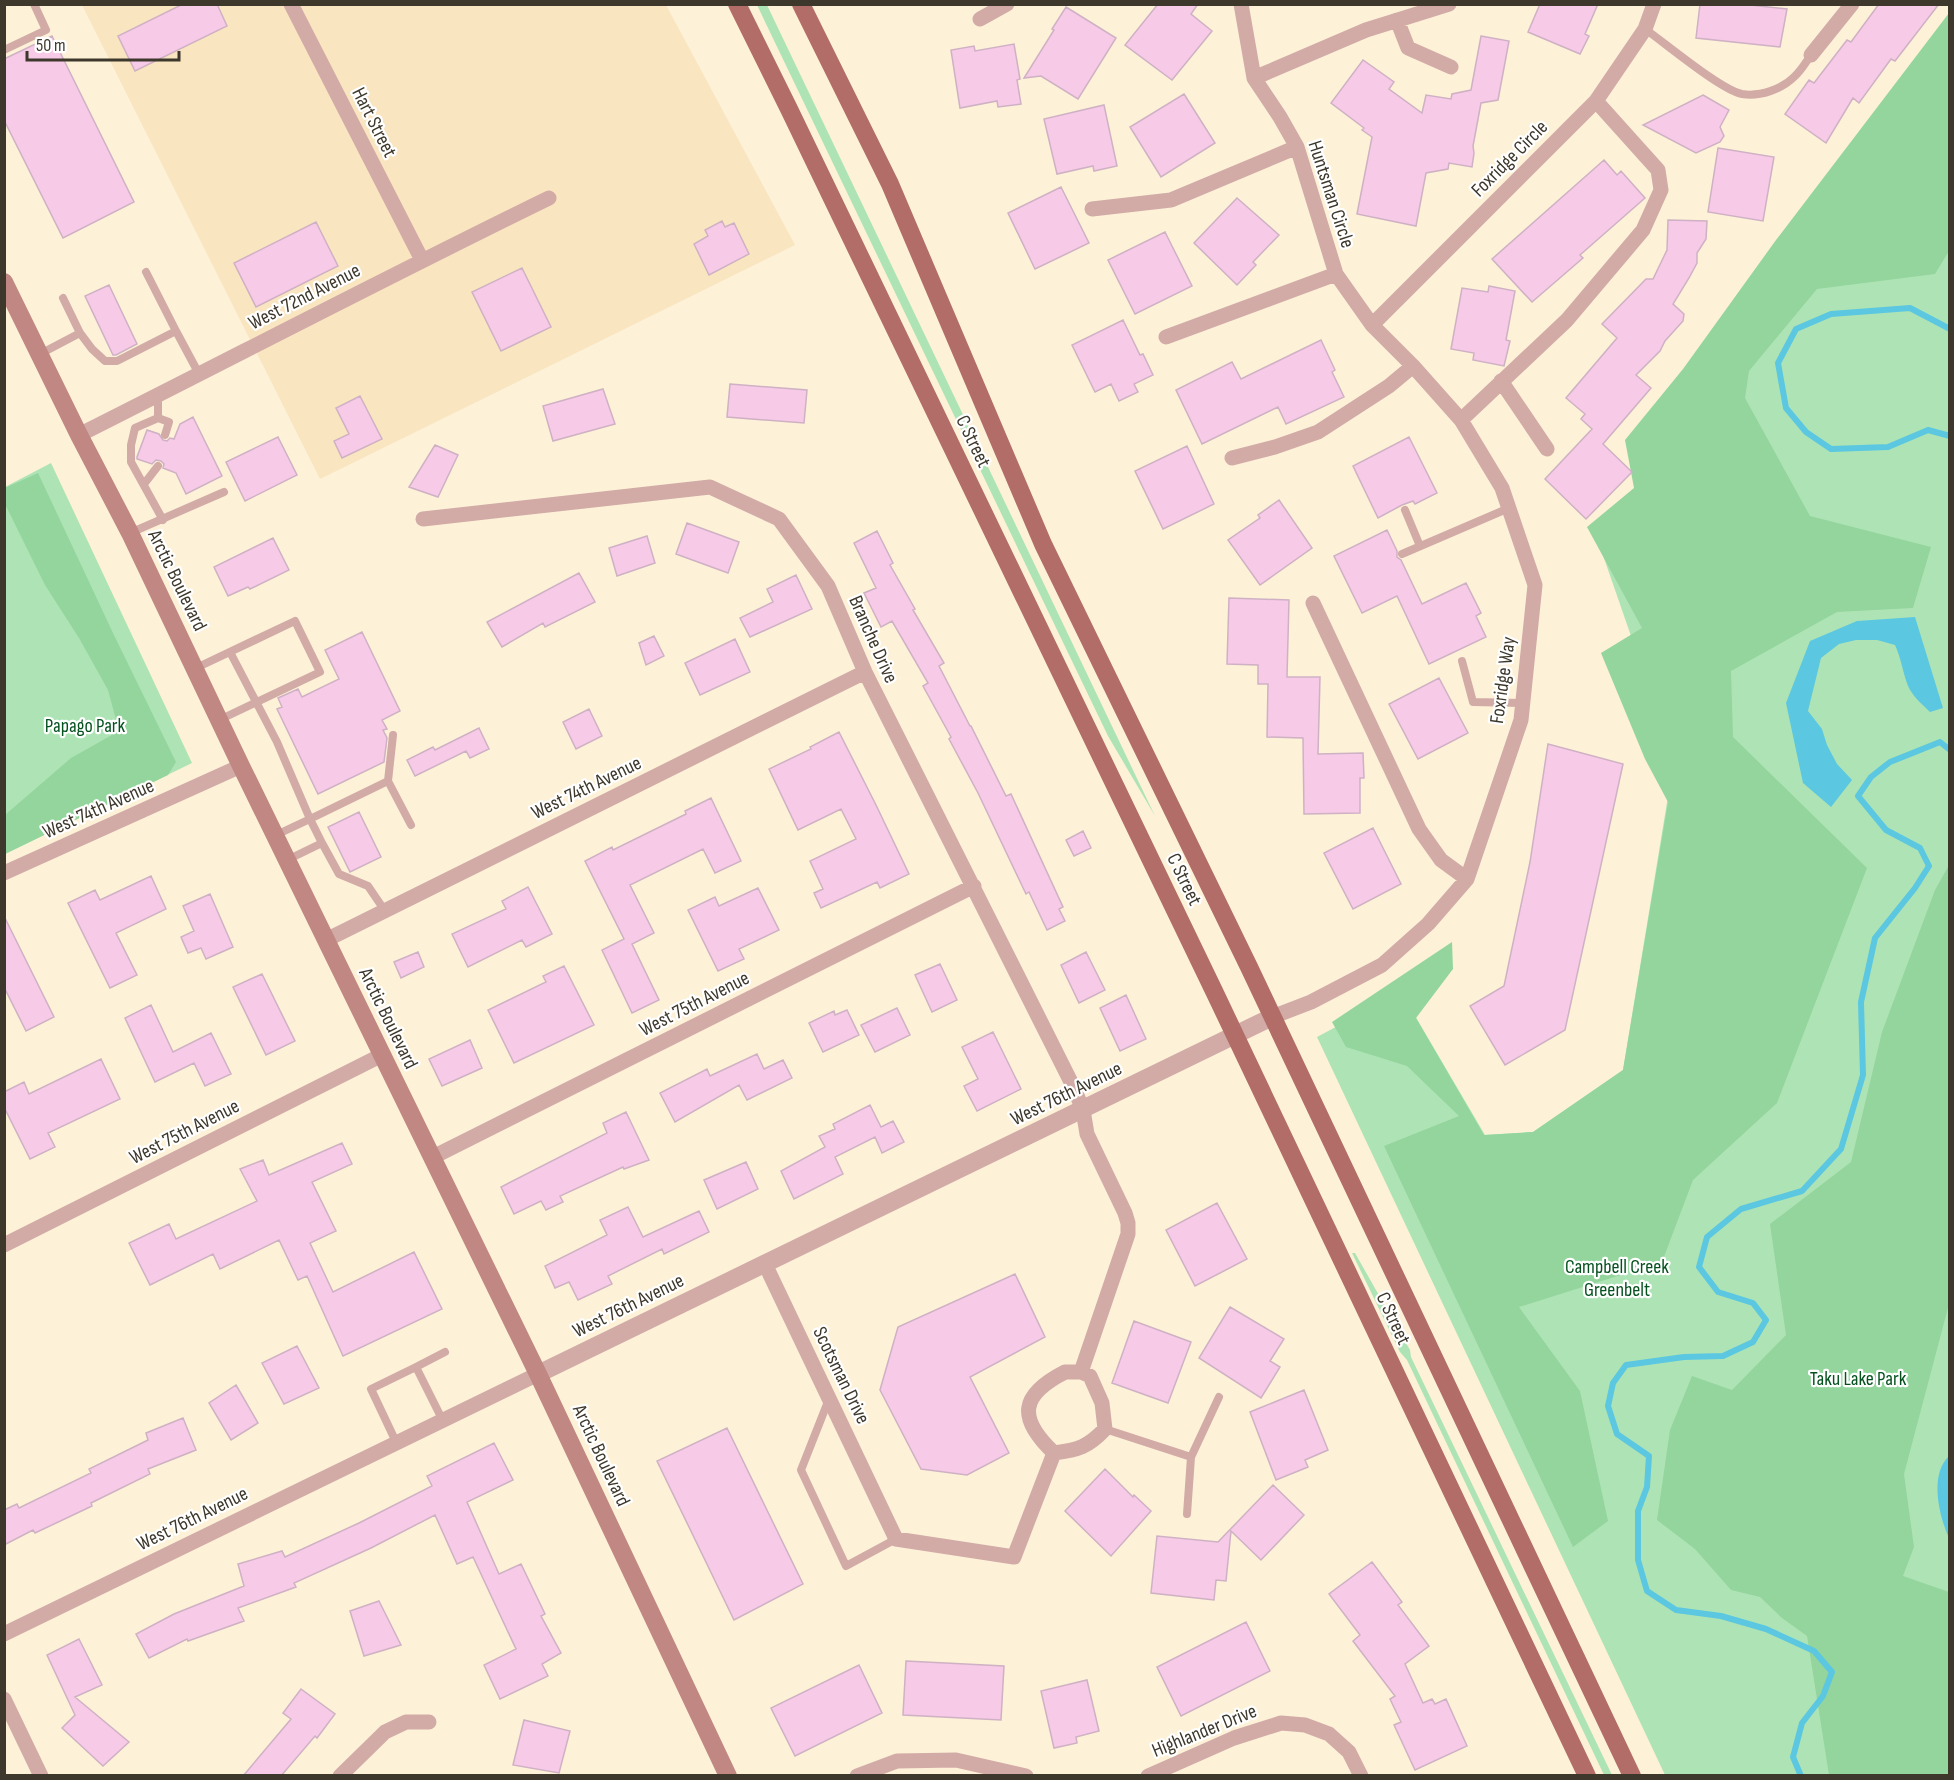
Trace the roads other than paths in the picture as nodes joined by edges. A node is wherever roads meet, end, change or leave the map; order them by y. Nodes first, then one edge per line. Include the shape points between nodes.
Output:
1 (34, 4) edge
2 (291, 4) edge
3 (736, 4) edge
4 (801, 4) edge
5 (1007, 4) edge
6 (1241, 4) edge
7 (1449, 4) edge
8 (1654, 4) edge
9 (1852, 4) edge
10 (980, 19) dead end
11 (1397, 20) junction
12 (1645, 29) junction
13 (4, 50) edge
14 (1811, 54) joint
15 (1451, 67) dead end
16 (1254, 78) junction
17 (1596, 102) junction
18 (1297, 147) junction
19 (549, 198) dead end
20 (1092, 208) dead end
21 (422, 260) junction
22 (146, 272) dead end
23 (1336, 274) junction
24 (4, 282) edge
25 (63, 298) dead end
26 (1372, 325) junction
27 (176, 331) junction
28 (80, 333) junction
29 (1166, 337) dead end
30 (40, 354) junction
31 (1413, 366) junction
32 (199, 374) junction
33 (1501, 381) junction
34 (158, 396) junction
35 (158, 418) junction
36 (1461, 420) junction
37 (79, 435) junction
38 (165, 435) dead end
39 (1547, 449) dead end
40 (1232, 458) dead end
41 (158, 466) dead end
42 (144, 484) junction
43 (224, 492) dead end
44 (1509, 508) junction
45 (1405, 510) dead end
46 (423, 519) dead end
47 (163, 520) junction
48 (130, 533) junction
49 (1420, 546) junction
50 (1402, 554) dead end
51 (1313, 603) dead end
52 (230, 652) junction
53 (1462, 661) dead end
54 (195, 669) junction
55 (865, 672) junction
56 (256, 702) junction
57 (1522, 703) junction
58 (219, 720) junction
59 (393, 735) dead end
60 (241, 766) junction
61 (388, 781) junction
62 (310, 819) junction
63 (411, 825) dead end
64 (275, 836) junction
65 (322, 843) junction
66 (287, 860) junction
67 (4, 873) edge
68 (1467, 879) junction
69 (974, 886) junction
70 (385, 911) junction
71 (326, 940) junction
72 (1272, 1017) junction
73 (1234, 1036) junction
74 (382, 1055) junction
75 (1083, 1110) junction
76 (433, 1157) junction
77 (4, 1245) edge
78 (765, 1264) junction
79 (446, 1352) dead end
80 (416, 1367) junction
81 (1081, 1372) junction
82 (538, 1374) junction
83 (1219, 1397) dead end
84 (830, 1398) junction
85 (443, 1421) junction
86 (1105, 1429) junction
87 (398, 1444) junction
88 (1054, 1453) junction
89 (1191, 1457) junction
90 (1187, 1514) dead end
91 (896, 1539) junction
92 (4, 1634) edge
93 (4, 1699) edge
94 (429, 1722) dead end
95 (41, 1776) edge
96 (340, 1776) edge
97 (728, 1776) edge
98 (857, 1776) edge
99 (1026, 1776) edge
100 (1148, 1776) edge
101 (1361, 1776) edge
102 (1587, 1776) edge
103 (1632, 1776) edge

1 - 13 lane via 46,30
2 - 21 street, Hart Street
3 - 73 main road, C Street
4 - 72 main road, C Street via 890,184 1044,544
5 - 10 street
6 - 16 street, Huntsman Circle
7 - 11 street
8 - 12 street, Foxridge Circle
9 - 14 street
11 - 15 street via 1408,48
11 - 16 street
12 - 14 lane via 1726,87 1742,94 1778,88 1795,77
12 - 17 street, Foxridge Circle
16 - 18 street, Huntsman Circle
17 - 26 street, Foxridge Circle
17 - 33 street via 1658,170 1661,190 1643,230 1567,320
18 - 20 street via 1171,200
18 - 23 street, Huntsman Circle
19 - 21 street, West 72nd Avenue
21 - 32 street, West 72nd Avenue
22 - 27 lane
23 - 26 street, Huntsman Circle
23 - 29 street
24 - 30 main road, Arctic Boulevard
25 - 28 lane
26 - 31 street, Foxridge Way
27 - 28 lane via 117,361 105,361
27 - 32 lane
28 - 30 lane
30 - 37 main road, Arctic Boulevard
31 - 36 street, Foxridge Way
31 - 40 street via 1318,432
32 - 34 street, West 72nd Avenue
33 - 36 street
33 - 39 street
34 - 35 lane
34 - 37 street, West 72nd Avenue
35 - 38 lane via 169,422
35 - 42 lane via 135,428 131,445 131,462
36 - 44 street, Foxridge Way via 1502,488
37 - 48 main road, Arctic Boulevard
41 - 42 lane
42 - 47 lane
43 - 47 lane
44 - 49 lane
44 - 57 street, Foxridge Way via 1535,585
45 - 49 lane
46 - 55 street, Branche Drive via 710,487 779,519 828,586
47 - 48 lane
48 - 54 main road, Arctic Boulevard
49 - 50 lane
51 - 68 street via 1419,829 1441,860
52 - 54 lane
52 - 56 lane
52 - 56 lane via 295,621 320,672
53 - 57 lane via 1473,702
54 - 58 main road, Arctic Boulevard
55 - 69 street, Branche Drive
55 - 70 street, West 74th Avenue
56 - 58 lane
56 - 62 lane
57 - 68 street, Foxridge Way via 1521,720
58 - 60 main road, Arctic Boulevard
59 - 61 lane
60 - 64 main road, Arctic Boulevard
60 - 67 street, West 74th Avenue
61 - 62 lane
61 - 63 lane
62 - 64 lane
62 - 65 lane
64 - 66 main road, Arctic Boulevard
65 - 66 lane
65 - 70 lane via 339,874 368,886
66 - 71 main road, Arctic Boulevard
68 - 72 street, Foxridge Way via 1428,924 1382,965 1311,1002
69 - 75 street, Branche Drive
69 - 76 street, West 75th Avenue
70 - 71 street, West 74th Avenue
71 - 74 main road, Arctic Boulevard
72 - 73 street, West 76th Avenue
72 - 103 main road, C Street
73 - 75 street, West 76th Avenue
73 - 102 main road, C Street
74 - 76 main road, Arctic Boulevard
74 - 77 street, West 75th Avenue
75 - 78 street, West 76th Avenue
75 - 81 street, Branche Drive via 1087,1134 1125,1214 1128,1234
76 - 82 main road, Arctic Boulevard
78 - 82 street, West 76th Avenue
78 - 84 street, Scotsman Drive
79 - 80 lane
80 - 85 lane
80 - 87 lane via 371,1389
81 - 86 street via 1090,1376 1096,1387
81 - 88 street via 1065,1372 1050,1380 1028,1405 1031,1426
82 - 85 street, West 76th Avenue
82 - 97 main road, Arctic Boulevard
83 - 89 lane
84 - 91 street, Scotsman Drive
84 - 91 lane via 801,1470 806,1481 846,1566
85 - 87 street, West 76th Avenue
86 - 88 street via 1076,1450
86 - 89 lane
87 - 92 street, West 76th Avenue
88 - 91 street via 1014,1557
89 - 90 lane
93 - 95 street
94 - 96 street via 406,1722 384,1732
98 - 99 street via 897,1761 956,1760
100 - 101 street, Highlander Drive via 1234,1737 1281,1723 1305,1725 1329,1734 1349,1752

